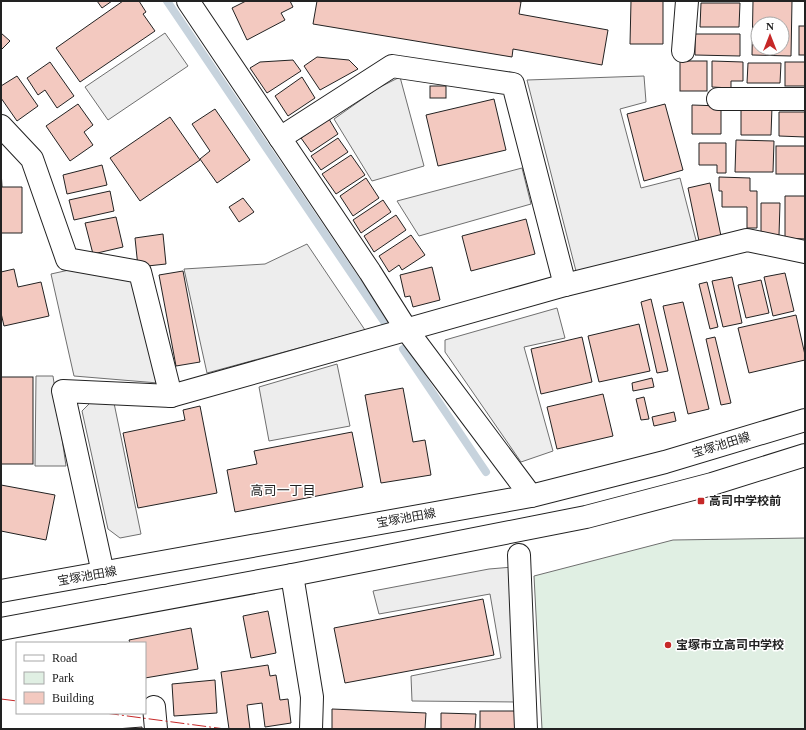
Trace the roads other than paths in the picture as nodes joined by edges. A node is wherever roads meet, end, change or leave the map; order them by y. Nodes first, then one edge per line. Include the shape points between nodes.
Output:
1 (188, 1) edge
2 (687, 1) edge
3 (684, 51) dead end
4 (718, 99) dead end
5 (805, 99) edge
6 (1, 126) edge
7 (280, 138) junction
8 (805, 252) edge
9 (565, 285) junction
10 (406, 329) junction
11 (171, 396) junction
12 (805, 420) edge
13 (805, 455) edge
14 (531, 496) junction
15 (519, 556) dead end
16 (103, 573) junction
17 (292, 575) junction
18 (1, 591) edge
19 (1, 629) edge
20 (154, 707) dead end
21 (156, 729) edge
22 (311, 729) edge
23 (526, 729) edge

1 - 7 street
2 - 3 street
4 - 5 street
6 - 11 street via 32,159 67,258 140,272
7 - 9 street via 392,66 513,84
7 - 10 street
8 - 9 street via 747,240
9 - 10 street
10 - 11 street
10 - 14 street
11 - 16 street via 62,391
12 - 14 street, 宝塚池田線 via 665,462
13 - 17 street via 712,484 586,517
14 - 16 street, 宝塚池田線
15 - 23 street
16 - 18 street, 宝塚池田線
17 - 19 street
17 - 22 street via 312,697
20 - 21 street

